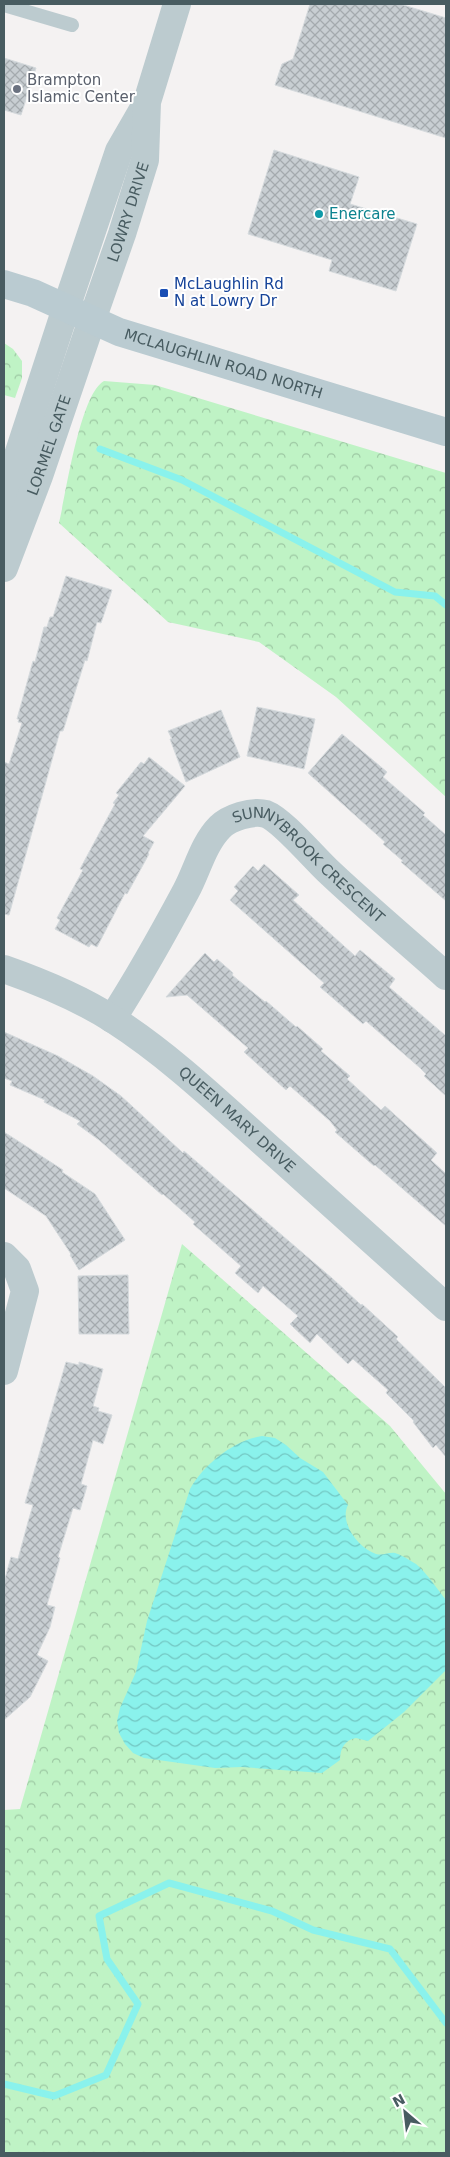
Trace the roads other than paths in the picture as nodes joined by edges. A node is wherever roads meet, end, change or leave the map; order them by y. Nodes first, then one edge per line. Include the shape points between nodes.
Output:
1 (177, 4) edge
2 (4, 5) edge
3 (72, 25) dead end
4 (147, 102) junction
5 (4, 284) edge
6 (66, 308) junction
7 (92, 320) junction
8 (446, 432) edge
9 (4, 520) edge
10 (4, 568) edge
11 (4, 970) edge
12 (446, 976) edge
13 (112, 1019) junction
14 (4, 1256) edge
15 (446, 1307) edge
16 (4, 1371) edge

1 - 4 street, LOWRY DRIVE
2 - 3 lane
4 - 6 street, LOWRY DRIVE via 118,151
4 - 7 street, LOWRY DRIVE via 145,160
5 - 6 main road, MCLAUGHLIN ROAD NORTH
6 - 7 main road, MCLAUGHLIN ROAD NORTH
6 - 9 street, LORMEL GATE via 17,458
7 - 8 main road, MCLAUGHLIN ROAD NORTH via 119,332
7 - 10 street, LORMEL GATE
11 - 13 street, QUEEN MARY DRIVE via 40,983
12 - 13 street, SUNNYBROOK CRESCENT via 328,872 280,824 266,814 250,813 221,826 212,838 187,890
13 - 15 street, QUEEN MARY DRIVE via 197,1084
14 - 16 street via 17,1269 26,1291

